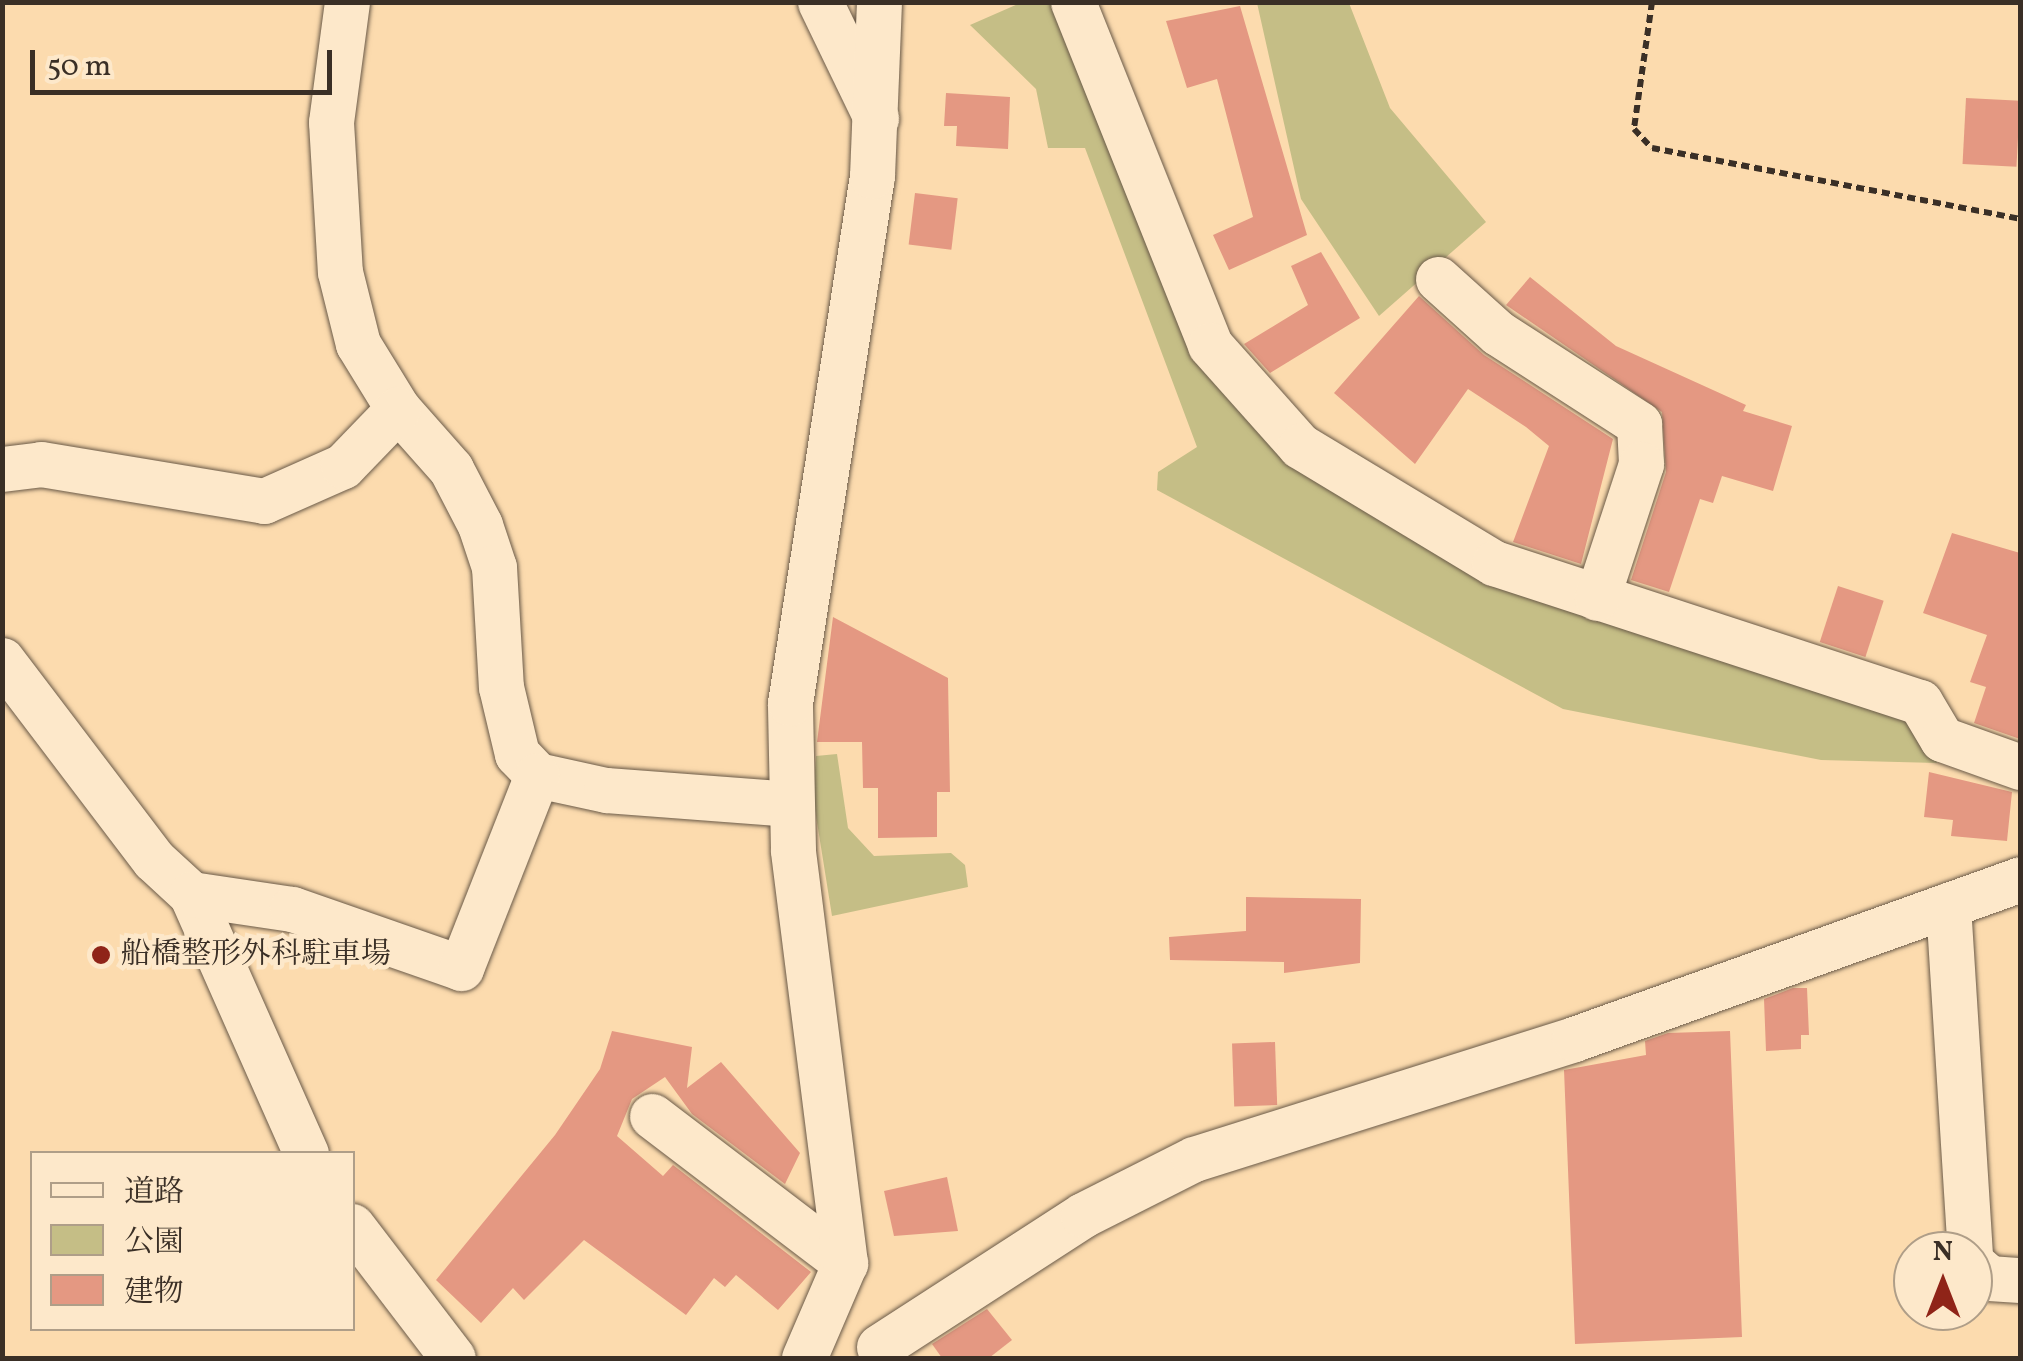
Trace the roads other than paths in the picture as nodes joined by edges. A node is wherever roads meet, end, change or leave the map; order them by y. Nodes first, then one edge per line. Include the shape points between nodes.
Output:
1 (347, 2) edge
2 (820, 2) edge
3 (879, 2) edge
4 (1073, 2) edge
5 (876, 118) junction
6 (1438, 279) dead end
7 (398, 410) junction
8 (2, 469) edge
9 (1597, 598) junction
10 (2, 660) edge
11 (2020, 767) edge
12 (538, 775) junction
13 (791, 804) junction
14 (2020, 879) edge
15 (191, 894) junction
16 (1948, 905) junction
17 (652, 1116) dead end
18 (305, 1151) edge
19 (355, 1230) edge
20 (1969, 1231) edge
21 (1993, 1278) edge
22 (2020, 1280) edge
23 (839, 1283) junction
24 (884, 1353) edge
25 (452, 1358) edge
26 (804, 1358) edge

1 - 7 street via 330,122 340,272 358,344
2 - 5 street
3 - 5 street
4 - 9 street via 1170,262 1210,345 1243,383 1300,446 1376,498 1494,563
5 - 13 street via 790,703
6 - 9 street via 1498,332 1639,424 1642,464
7 - 8 street via 342,466 264,500 40,464
7 - 12 street via 451,469 480,525 494,568 506,728
9 - 11 street via 1920,702 1942,739
10 - 15 street via 154,860
12 - 13 street
12 - 15 street via 461,968 292,909
13 - 23 street
14 - 16 street
15 - 18 street
16 - 20 street
16 - 24 street via 1574,1039 1278,1125 1194,1159 1084,1216
17 - 23 street
19 - 25 street
21 - 22 street
23 - 24 street
23 - 26 street

